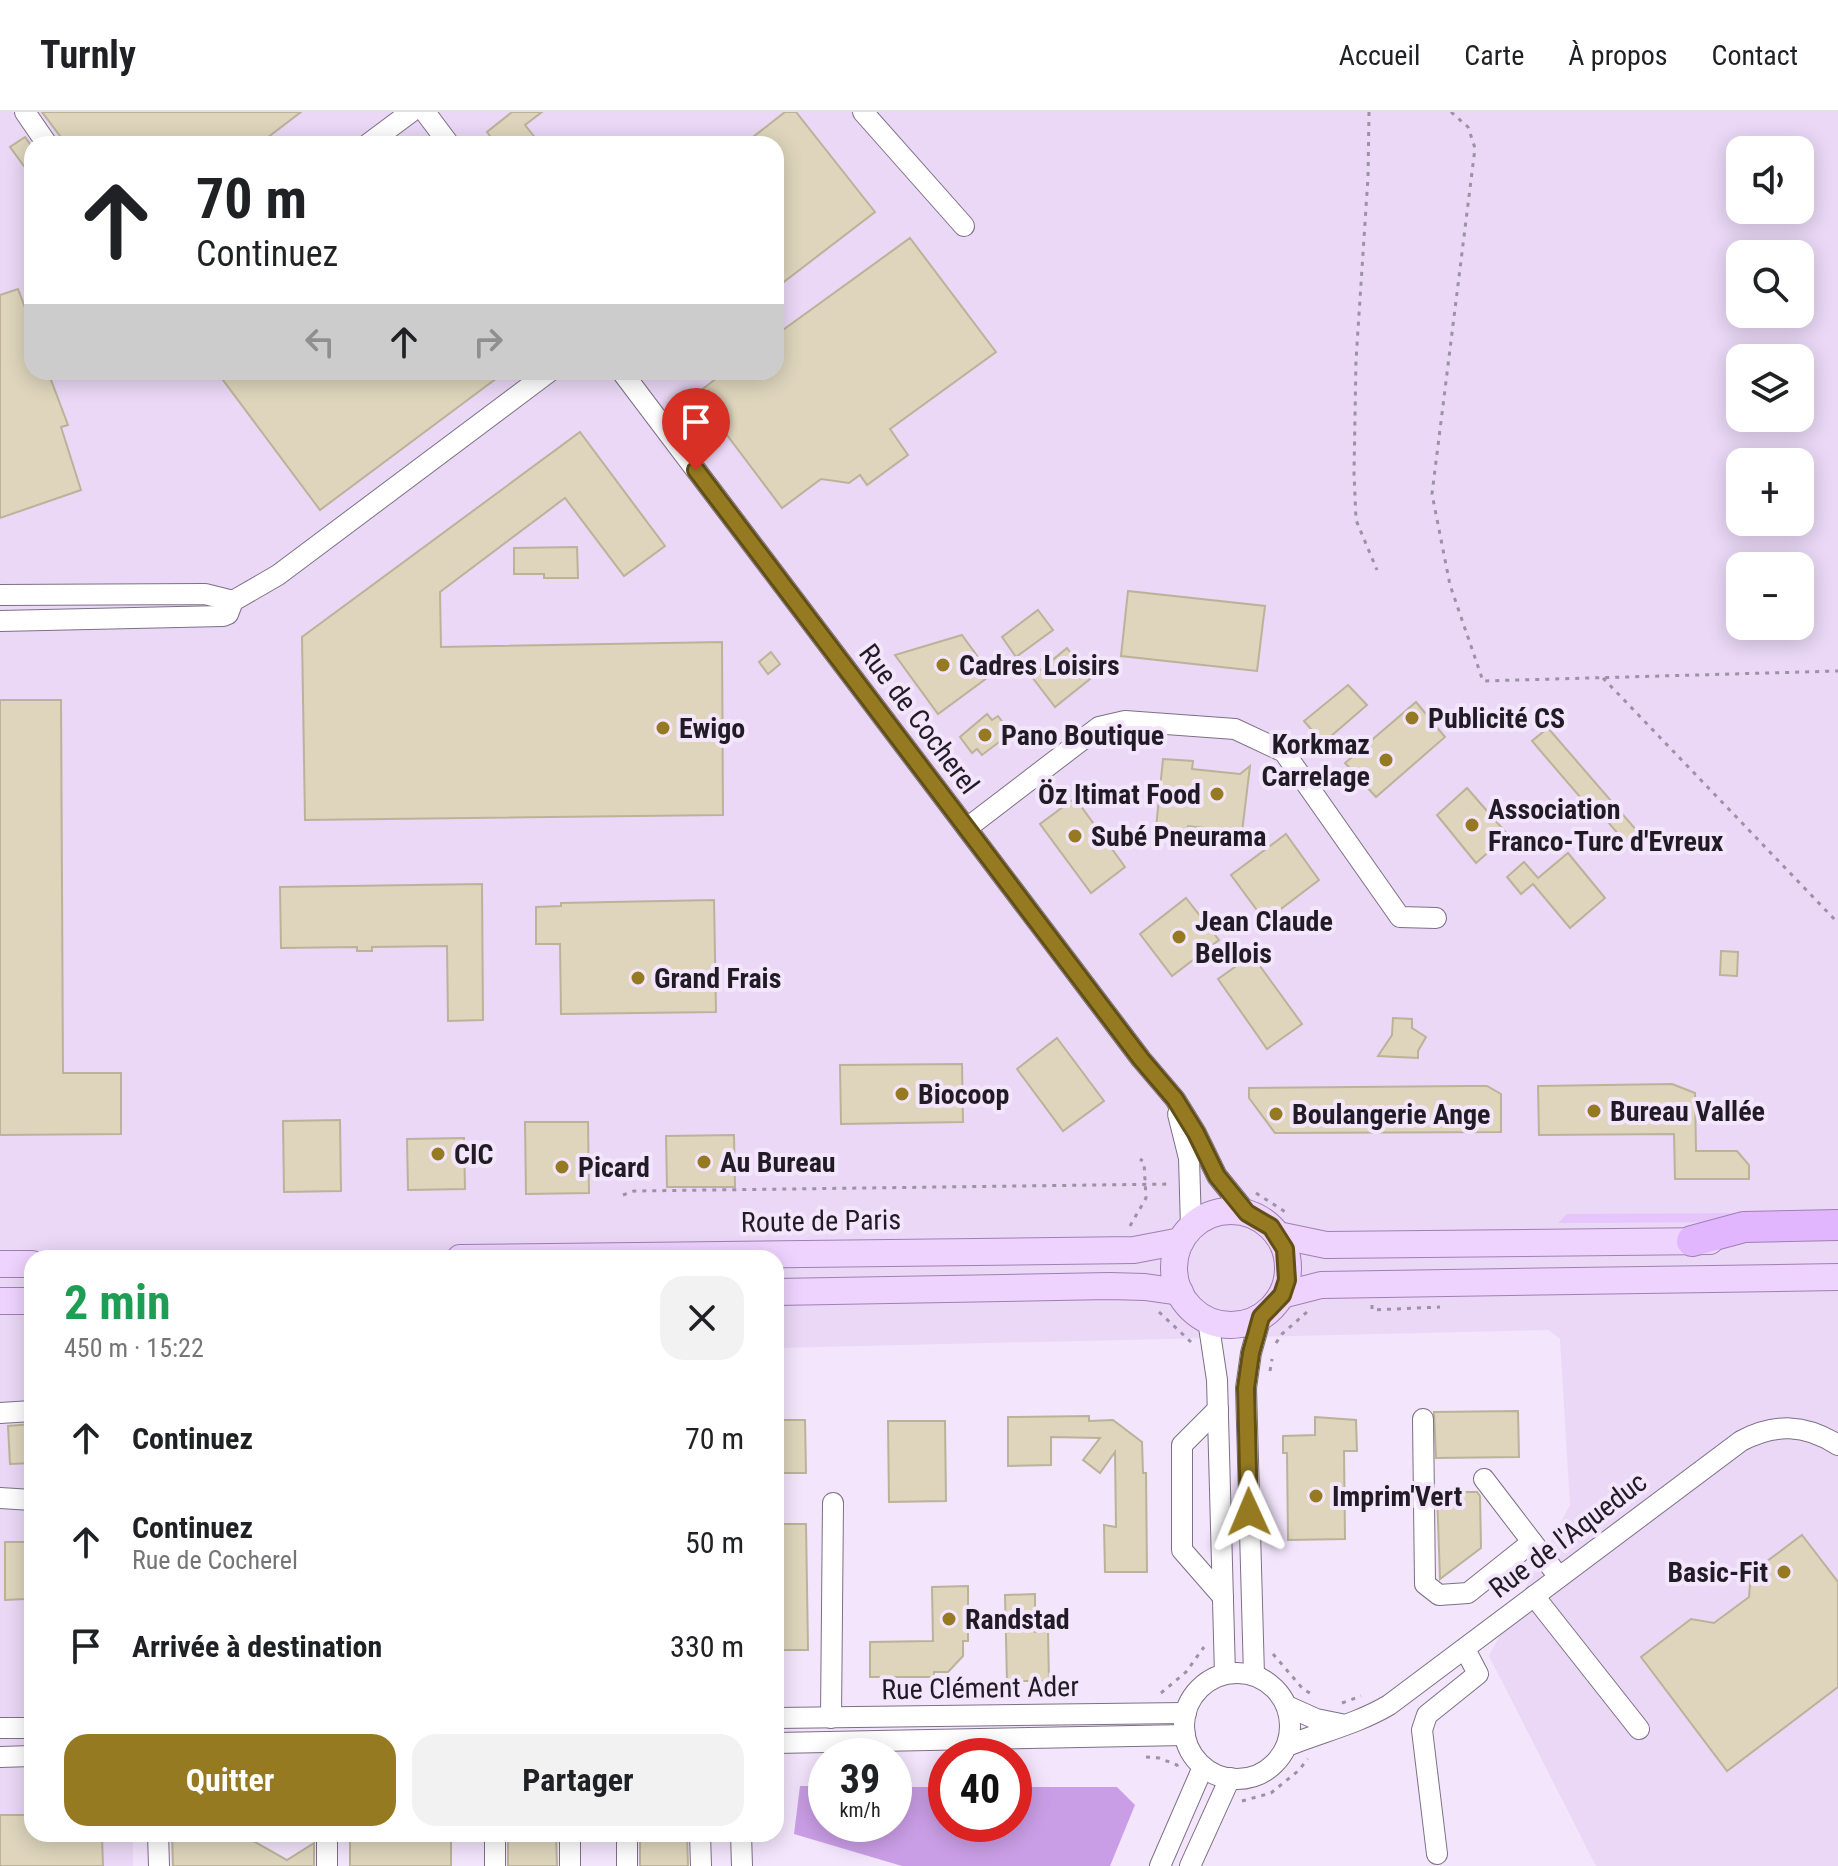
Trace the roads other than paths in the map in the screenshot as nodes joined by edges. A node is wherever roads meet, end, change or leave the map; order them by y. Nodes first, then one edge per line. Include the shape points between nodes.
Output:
1 (25, 112) edge
2 (411, 112) edge
3 (425, 112) edge
4 (863, 112) edge
5 (42, 136) edge
6 (379, 136) edge
7 (443, 136) edge
8 (964, 226) dead end
9 (538, 380) edge
10 (628, 380) edge
11 (0, 595) edge
12 (233, 601) junction
13 (0, 621) edge
14 (967, 828) junction
15 (1436, 918) dead end
16 (1175, 1099) junction
17 (1247, 1213) junction
18 (1838, 1225) edge
19 (1186, 1234) junction
20 (1278, 1235) junction
21 (1838, 1239) edge
22 (1692, 1241) junction
23 (784, 1254) edge
24 (0, 1264) edge
25 (24, 1264) edge
26 (1838, 1277) edge
27 (784, 1292) edge
28 (1180, 1292) junction
29 (1282, 1295) junction
30 (0, 1301) edge
31 (24, 1301) edge
32 (1261, 1317) junction
33 (1208, 1320) junction
34 (1218, 1409) junction
35 (24, 1412) edge
36 (0, 1413) edge
37 (1423, 1419) dead end
38 (1838, 1445) edge
39 (1484, 1479) dead end
40 (0, 1498) edge
41 (24, 1500) edge
42 (833, 1503) dead end
43 (1532, 1542) junction
44 (1559, 1577) junction
45 (1534, 1596) junction
46 (1223, 1597) junction
47 (1465, 1649) junction
48 (1225, 1674) junction
49 (1254, 1675) junction
50 (1287, 1706) junction
51 (1186, 1713) junction
52 (784, 1718) edge
53 (831, 1718) junction
54 (1341, 1724) junction
55 (0, 1728) edge
56 (24, 1728) edge
57 (1639, 1729) dead end
58 (1185, 1735) junction
59 (784, 1743) edge
60 (1287, 1746) junction
61 (24, 1756) edge
62 (0, 1757) edge
63 (1203, 1767) junction
64 (1230, 1778) junction
65 (158, 1842) edge
66 (327, 1842) edge
67 (495, 1842) edge
68 (570, 1842) edge
69 (627, 1842) edge
70 (700, 1842) edge
71 (741, 1842) edge
72 (1437, 1854) dead end
73 (159, 1866) edge
74 (327, 1866) edge
75 (495, 1866) edge
76 (570, 1866) edge
77 (627, 1866) edge
78 (701, 1866) edge
79 (742, 1866) edge
80 (1160, 1866) edge
81 (1190, 1866) edge

1 - 5 street
2 - 6 street
3 - 7 street
4 - 8 street
9 - 12 street via 278,575
10 - 14 street, Rue de Cocherel
11 - 12 street via 205,594
12 - 13 street via 223,616
14 - 15 street via 1099,727 1125,721 1235,729 1284,752 1400,917
14 - 16 street, Rue de Cocherel
16 - 17 street, Rue de Cocherel via 1217,1176
16 - 19 street, Rue de Cocherel via 1189,1158
17 - 19 main road via 1217,1212
17 - 20 main road
18 - 22 highway via 1744,1227
19 - 23 main road, Route de Paris via 1134,1250
19 - 28 main road via 1175,1257
20 - 22 main road via 1326,1245
20 - 29 main road via 1288,1264
21 - 22 main road
24 - 25 main road
26 - 29 main road via 1321,1285
27 - 28 main road via 1110,1286
28 - 33 main road
29 - 32 main road
30 - 31 main road
32 - 33 main road via 1235,1325
32 - 49 street via 1246,1388
33 - 34 street
34 - 46 street
34 - 46 street via 1182,1445 1182,1550
35 - 36 street
37 - 43 street via 1425,1584 1439,1595 1468,1593
38 - 44 street, Rue de l'Aqueduc via 1796,1427 1755,1434 1727,1449
39 - 43 street
40 - 41 street
42 - 53 street
43 - 44 street
44 - 45 street, Rue de l'Aqueduc
45 - 47 street, Rue de l'Aqueduc
45 - 57 street
46 - 48 street
47 - 54 street, Rue de l'Aqueduc via 1389,1705 1364,1720
47 - 72 street via 1478,1674 1427,1715 1422,1730
48 - 49 street
48 - 51 street via 1200,1688
49 - 50 street
50 - 54 street
50 - 60 street
51 - 53 street, Rue Clément Ader
51 - 58 street
52 - 53 street, Rue Clément Ader
54 - 60 street, Rue de l'Aqueduc
55 - 56 street
58 - 59 street, Rue Clément Ader
58 - 63 street
60 - 64 street via 1266,1771
61 - 62 street
63 - 64 street
63 - 80 street
64 - 81 street
65 - 73 street
66 - 74 street
67 - 75 street
68 - 76 street
69 - 77 street
70 - 78 street
71 - 79 street

